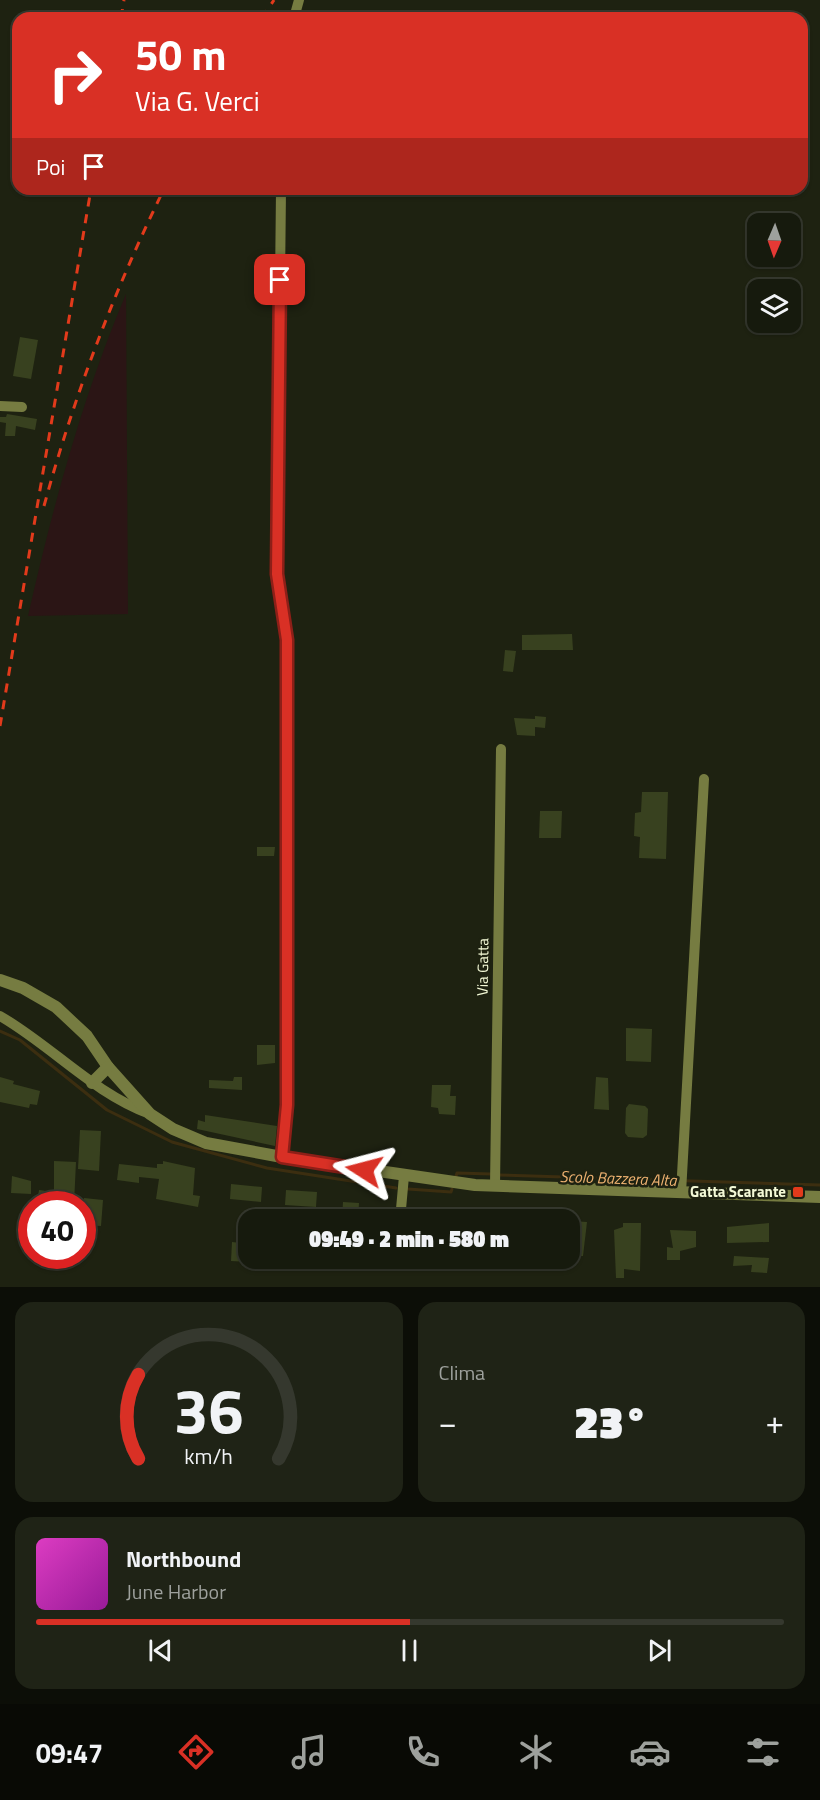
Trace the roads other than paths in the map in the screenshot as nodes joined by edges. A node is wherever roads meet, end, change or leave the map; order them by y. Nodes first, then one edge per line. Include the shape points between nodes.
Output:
1 (281, 195) edge
2 (0, 406) edge
3 (22, 407) dead end
4 (501, 749) dead end
5 (704, 779) dead end
6 (0, 980) edge
7 (0, 1016) edge
8 (108, 1067) junction
9 (92, 1083) junction
10 (150, 1114) junction
11 (282, 1157) junction
12 (404, 1176) junction
13 (495, 1179) junction
14 (681, 1185) junction
15 (820, 1197) edge
16 (401, 1209) edge

1 - 11 street via 277,574 287,640 287,1105
2 - 3 street
4 - 13 street, Via Gatta
5 - 14 street
6 - 8 street via 56,1007 87,1036
7 - 9 street
8 - 9 street
8 - 10 street
9 - 10 street via 128,1106
10 - 11 street via 206,1143
11 - 12 street
12 - 13 street
12 - 16 street
13 - 14 street
14 - 15 street

